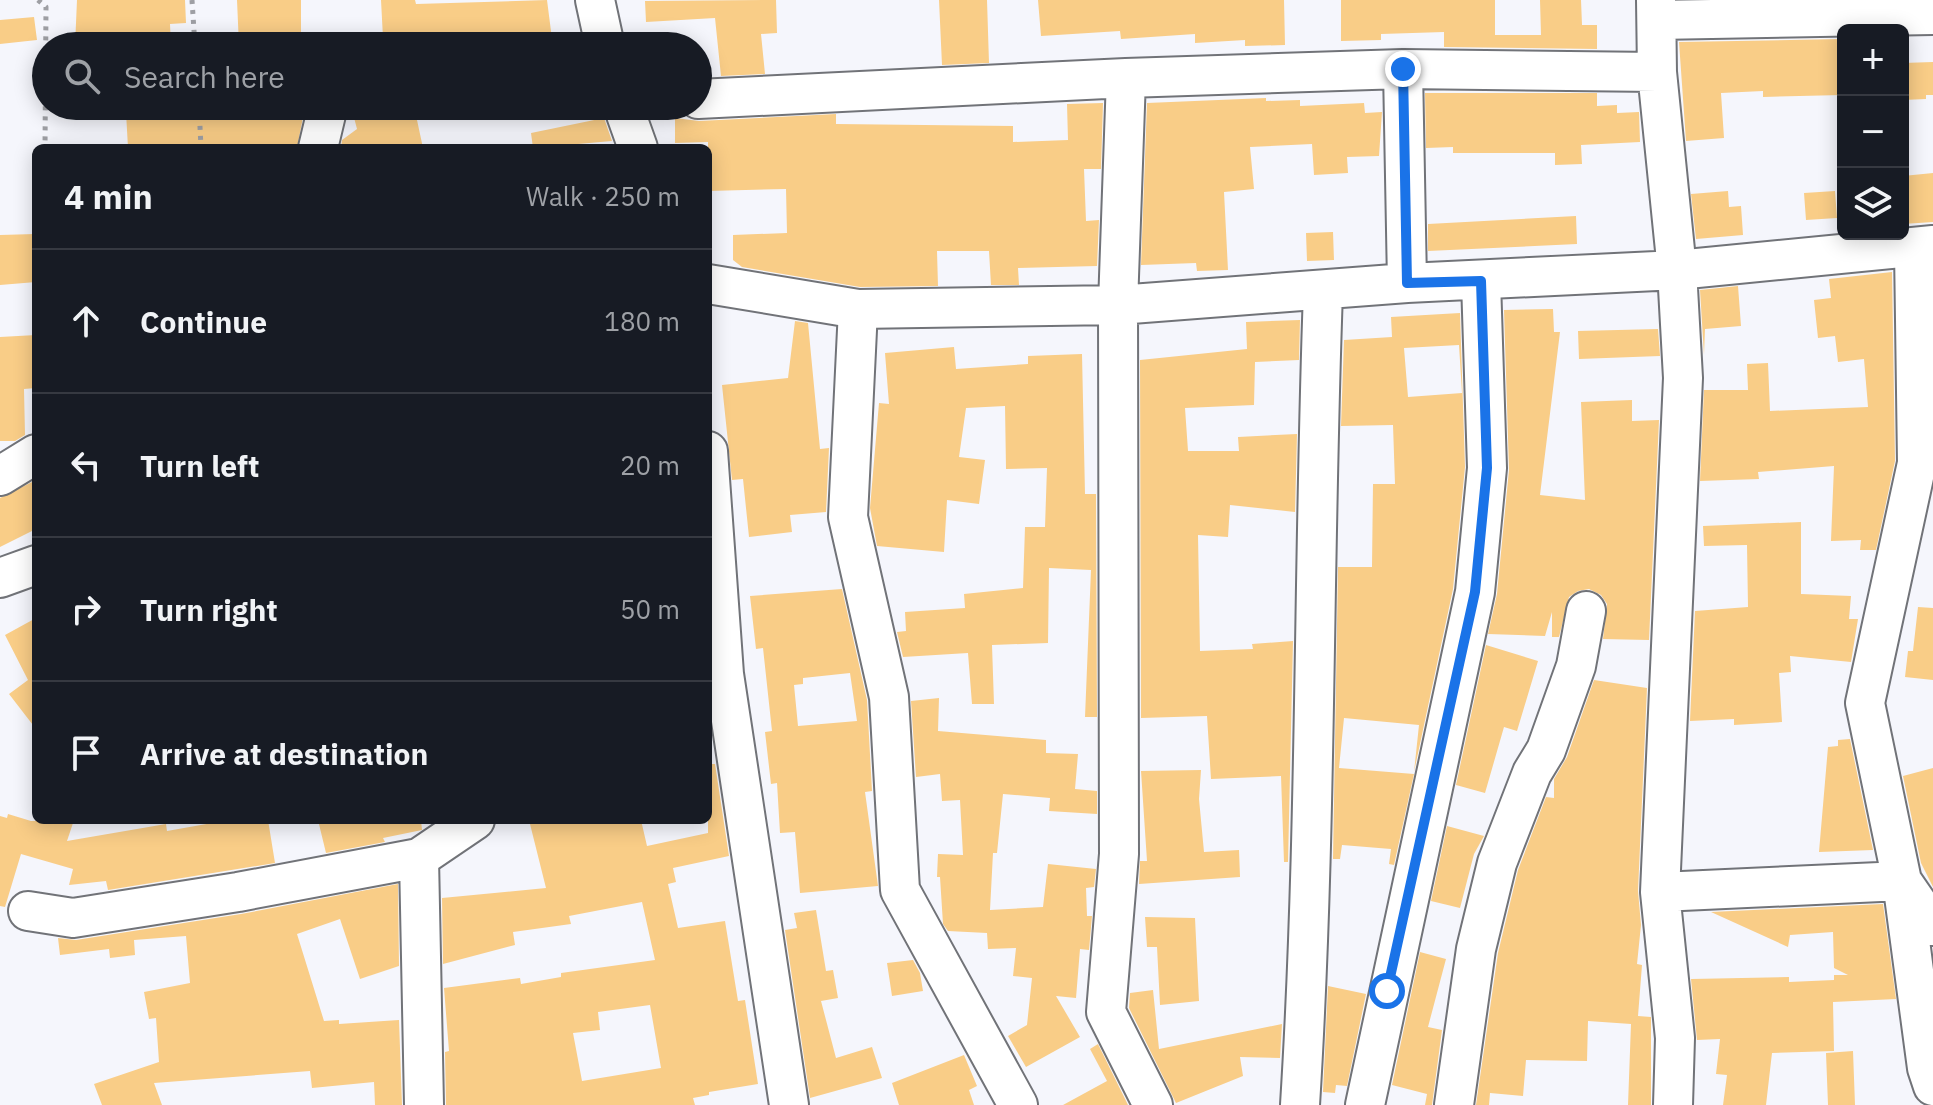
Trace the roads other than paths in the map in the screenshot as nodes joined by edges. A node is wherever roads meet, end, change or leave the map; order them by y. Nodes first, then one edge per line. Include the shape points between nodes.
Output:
1 (595, 0) edge
2 (1656, 10) edge
3 (1933, 15) edge
4 (602, 32) edge
5 (1403, 69) junction
6 (1657, 72) junction
7 (1126, 78) junction
8 (712, 98) edge
9 (325, 120) edge
10 (627, 120) edge
11 (319, 144) edge
12 (633, 144) edge
13 (1923, 246) edge
14 (1677, 270) junction
15 (1481, 281) junction
16 (1407, 283) junction
17 (712, 285) edge
18 (1323, 292) junction
19 (1118, 305) junction
20 (858, 309) junction
21 (32, 456) edge
22 (1925, 462) edge
23 (0, 476) edge
24 (712, 564) edge
25 (32, 566) edge
26 (0, 578) edge
27 (1586, 611) dead end
28 (716, 678) edge
29 (469, 824) edge
30 (419, 858) junction
31 (1902, 881) junction
32 (1660, 892) junction
33 (28, 911) dead end
34 (1933, 926) edge
35 (1933, 1086) edge
36 (424, 1105) edge
37 (789, 1105) edge
38 (1018, 1105) edge
39 (1153, 1105) edge
40 (1300, 1105) edge
41 (1365, 1105) edge
42 (1454, 1105) edge
43 (1673, 1105) edge

1 - 4 street
2 - 3 street
2 - 6 street
5 - 6 street
5 - 7 street
5 - 16 street
6 - 14 street
7 - 8 street
7 - 19 street
9 - 11 street
10 - 12 street
13 - 14 street
13 - 22 street
14 - 15 street
14 - 32 street via 1683,378
15 - 16 street
15 - 41 street via 1487,468 1475,592
16 - 18 street
17 - 20 street
18 - 19 street
18 - 40 street via 1311,869
19 - 20 street
19 - 39 street via 1119,854 1106,1012
20 - 38 street via 848,517 889,697 900,890
21 - 23 street
22 - 31 street via 1865,703
24 - 28 street
25 - 26 street
27 - 42 street via 1576,666 1497,863 1476,949
28 - 37 street
29 - 30 street
30 - 33 street via 73,918
30 - 36 street
31 - 32 street
31 - 34 street
31 - 35 street
32 - 43 street via 1675,1038

